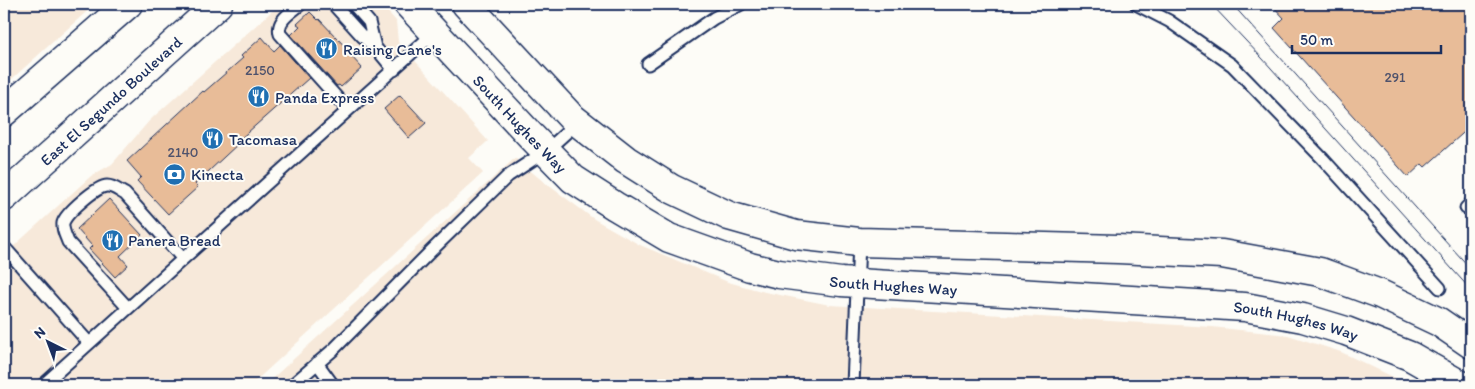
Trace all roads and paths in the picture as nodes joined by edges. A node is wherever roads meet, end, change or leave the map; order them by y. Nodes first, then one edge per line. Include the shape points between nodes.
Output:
1 (128, 4) edge
2 (218, 4) edge
3 (301, 4) edge
4 (333, 4) edge
5 (353, 4) edge
6 (408, 4) edge
7 (466, 4) edge
8 (741, 4) edge
9 (1136, 4) edge
10 (435, 32) junction
11 (375, 47) junction
12 (648, 64) dead end
13 (394, 70) junction
14 (348, 110) junction
15 (4, 112) edge
16 (578, 122) junction
17 (546, 151) junction
18 (4, 197) edge
19 (859, 242) junction
20 (4, 247) edge
21 (183, 259) junction
22 (858, 283) junction
23 (1440, 288) dead end
24 (128, 308) junction
25 (89, 343) junction
26 (1471, 344) edge
27 (317, 363) junction
28 (43, 385) edge
29 (292, 385) edge
30 (333, 385) edge
31 (853, 385) edge
32 (1461, 385) edge

1 - 15 street
2 - 18 street, East El Segundo Boulevard
3 - 14 lane via 280,22 280,34
4 - 11 lane
5 - 11 lane via 369,22
6 - 10 street, South Hughes Way
7 - 16 street
8 - 12 lane via 714,18
9 - 23 lane via 1169,21 1232,65
10 - 13 lane
10 - 17 street, South Hughes Way
11 - 13 lane
13 - 14 lane
14 - 21 lane
16 - 17 lane
16 - 19 street via 626,160 672,189 729,216 796,235
17 - 22 street, South Hughes Way via 573,179 669,238 779,274
17 - 27 lane via 508,176
19 - 22 lane
19 - 26 street via 1118,248 1222,254 1337,278 1439,322
20 - 25 lane
21 - 24 lane
21 - 24 lane via 125,194 114,187 96,190 74,208 63,224 68,242
22 - 31 lane
22 - 32 street, South Hughes Way via 1245,307 1303,318 1346,331 1410,356
24 - 25 lane
25 - 28 lane
27 - 29 lane
27 - 30 lane

